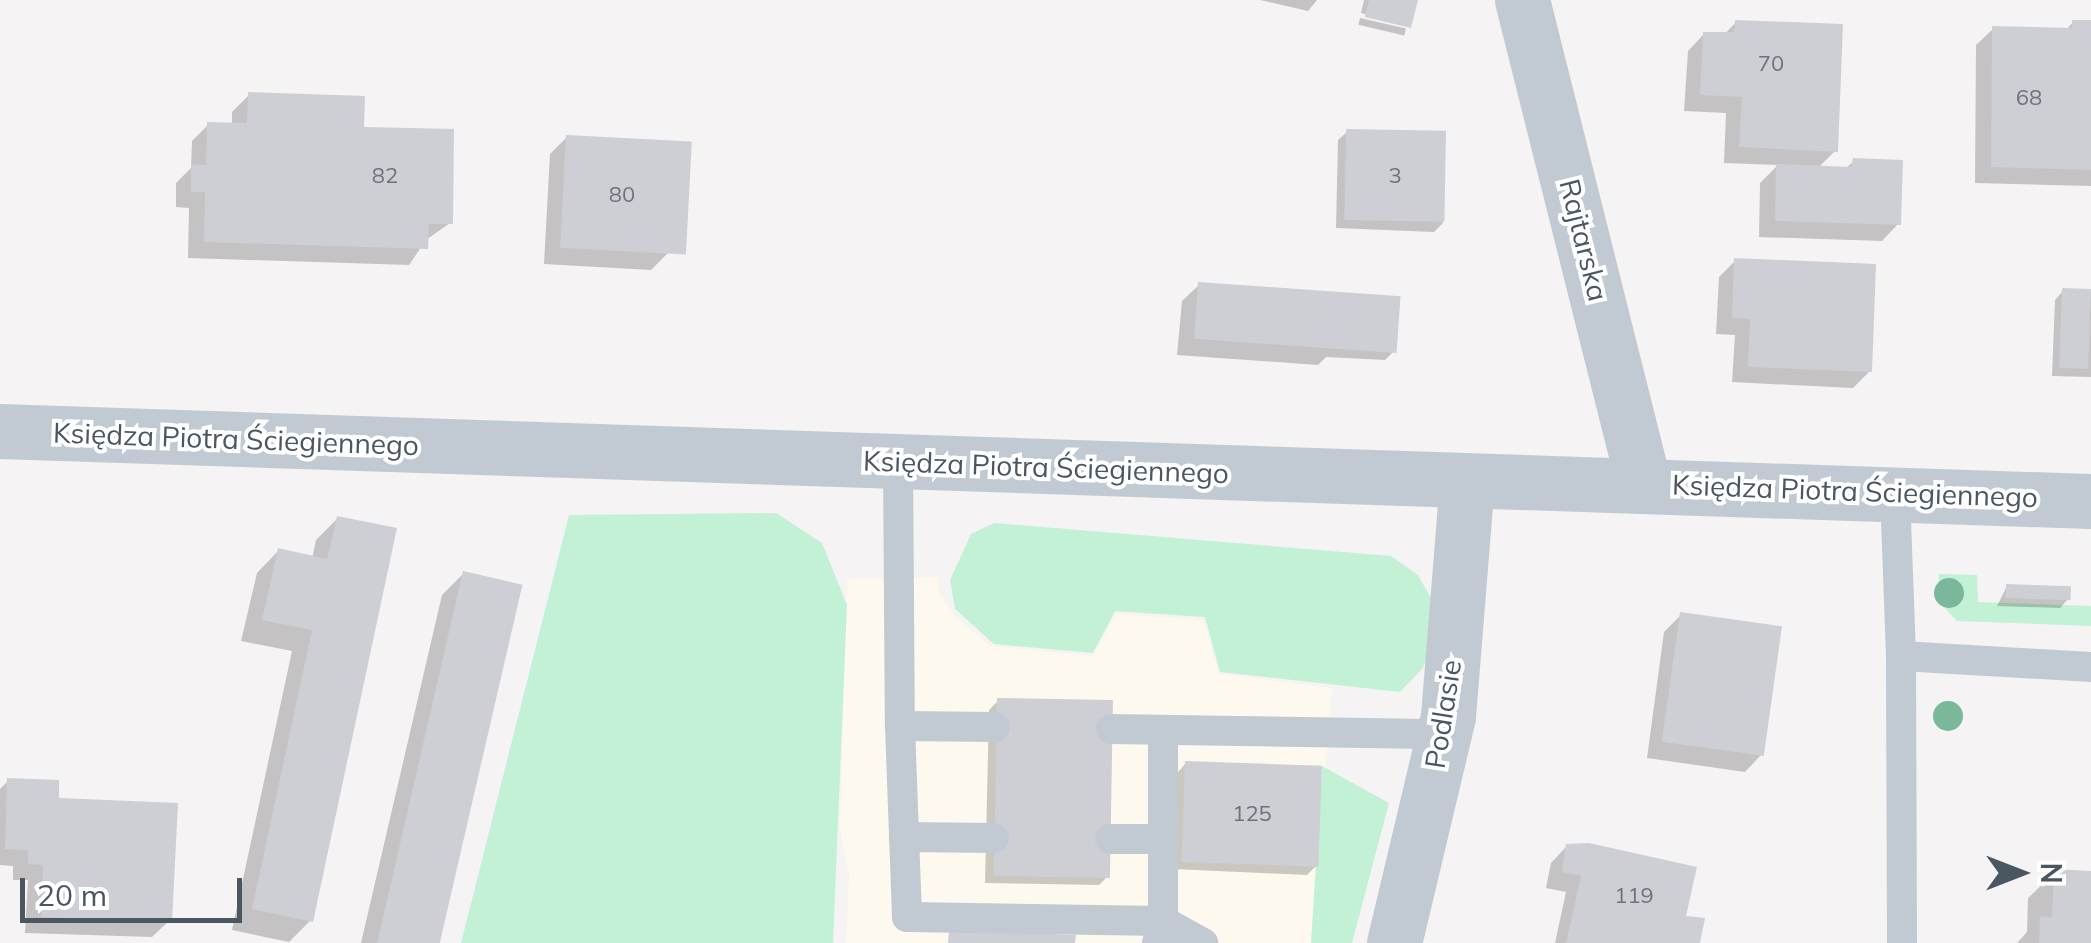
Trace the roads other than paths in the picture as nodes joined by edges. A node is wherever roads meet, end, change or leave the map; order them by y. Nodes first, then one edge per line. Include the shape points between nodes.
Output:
1 (1522, 0) edge
2 (0, 432) edge
3 (898, 462) junction
4 (1466, 481) junction
5 (1643, 482) junction
6 (1894, 492) junction
7 (2091, 501) edge
8 (1901, 656) junction
9 (2091, 667) edge
10 (900, 726) junction
11 (996, 727) dead end
12 (1111, 729) dead end
13 (1163, 730) junction
14 (1444, 734) junction
15 (904, 837) junction
16 (994, 838) dead end
17 (1110, 839) dead end
18 (1163, 839) junction
19 (904, 930) edge
20 (1160, 932) edge
21 (1204, 943) edge
22 (1394, 943) edge
23 (1902, 943) edge

1 - 5 street, Rajtarska
2 - 3 street, Księdza Piotra Ściegiennego
3 - 4 street, Księdza Piotra Ściegiennego
3 - 10 lane
4 - 5 street, Księdza Piotra Ściegiennego
4 - 14 street, Podlasie
5 - 6 street, Księdza Piotra Ściegiennego
6 - 7 street, Księdza Piotra Ściegiennego
6 - 8 lane
8 - 9 lane
8 - 23 lane
10 - 11 lane
10 - 15 lane
12 - 13 lane
13 - 14 lane
13 - 18 lane
14 - 22 street, Podlasie
15 - 16 lane
15 - 19 lane
17 - 18 lane
18 - 20 lane
19 - 20 lane
20 - 21 lane

